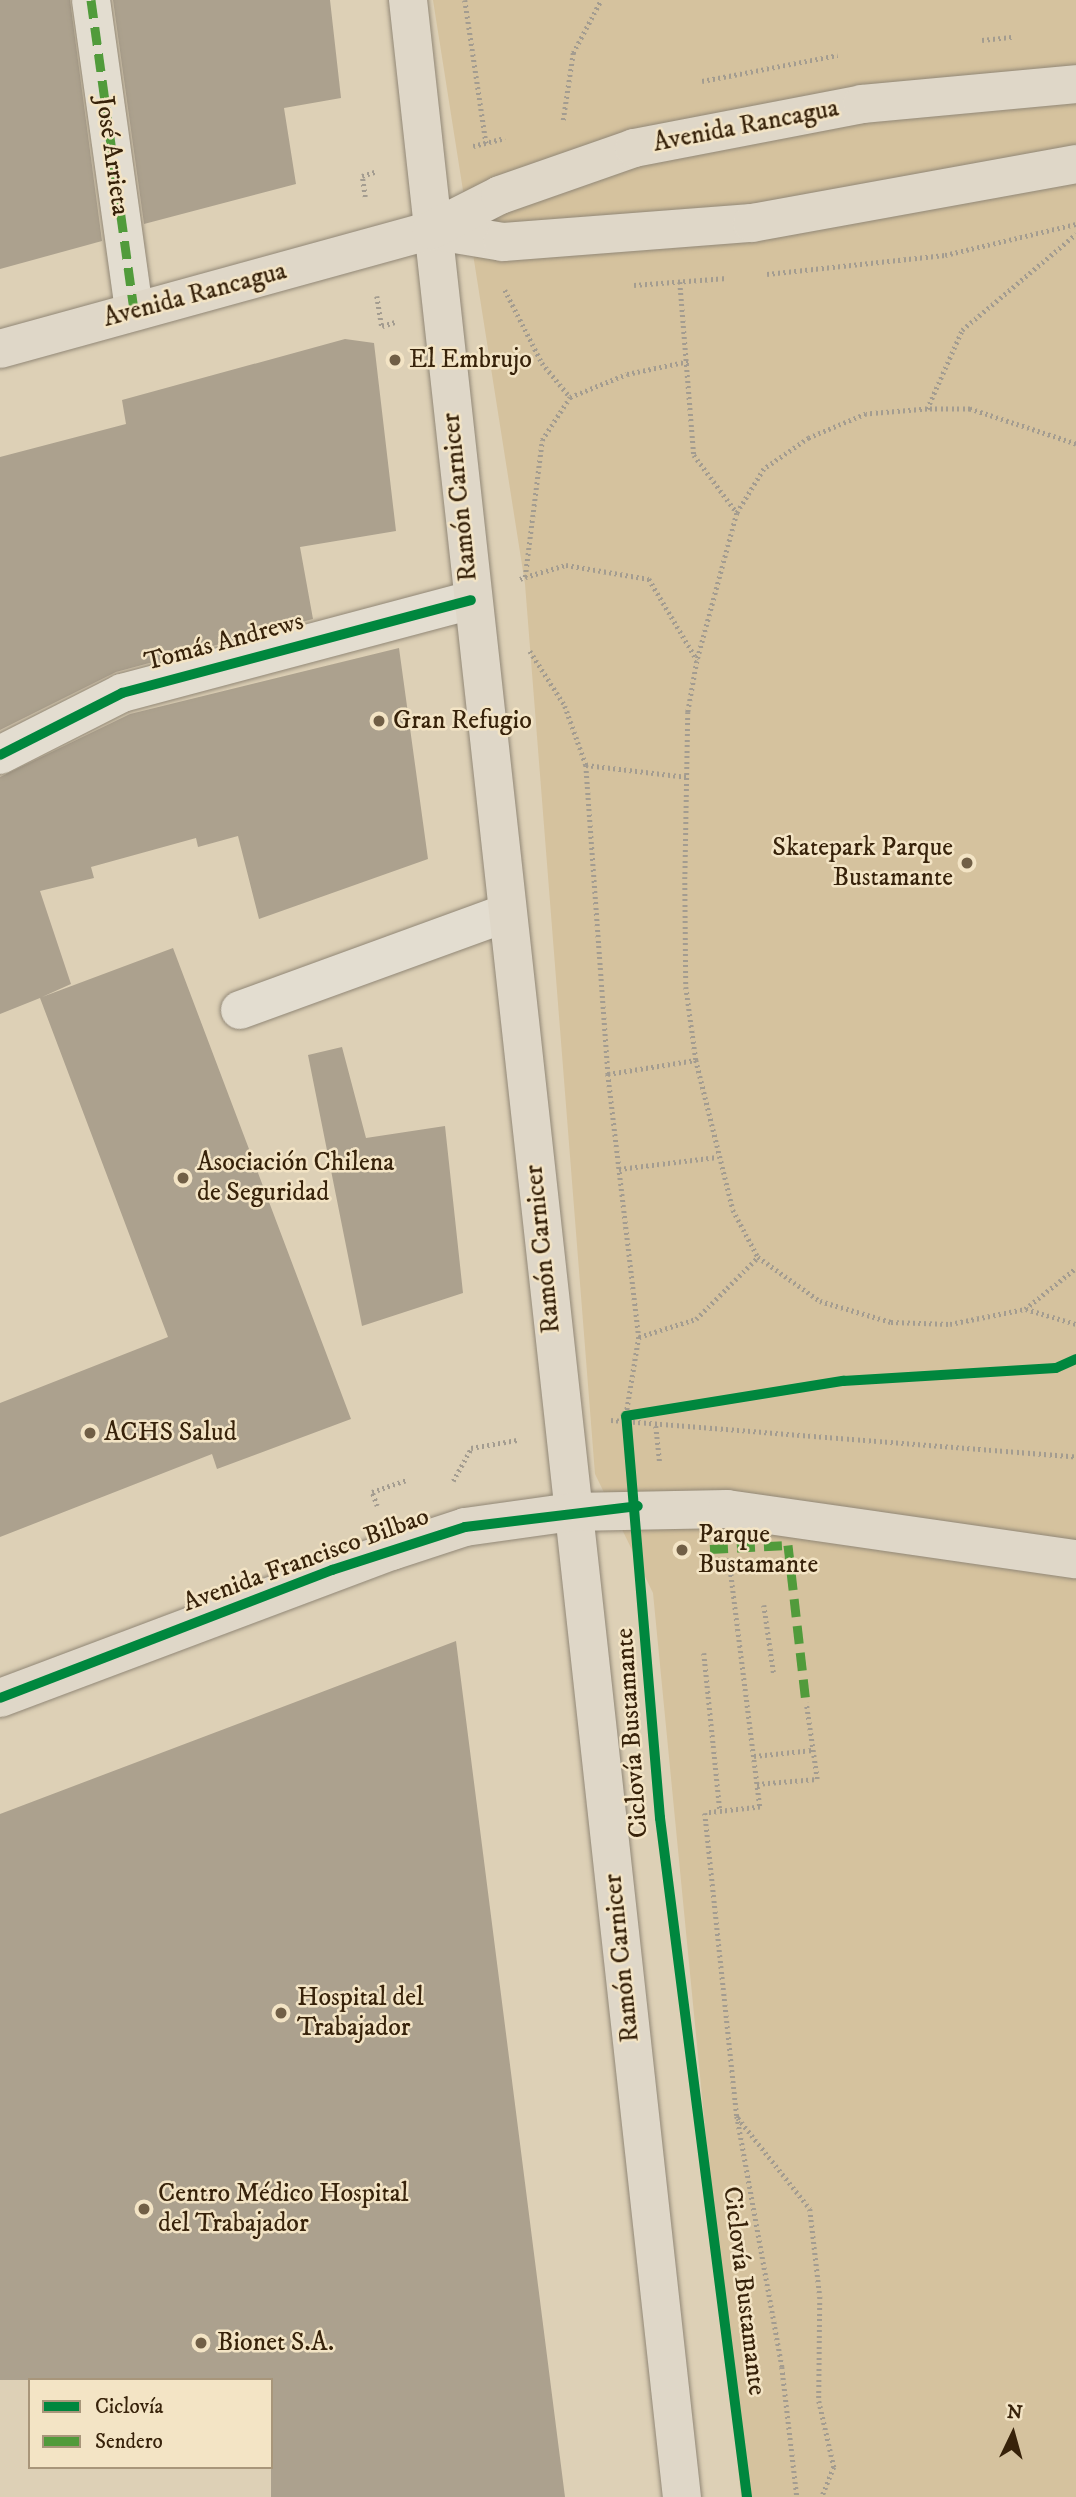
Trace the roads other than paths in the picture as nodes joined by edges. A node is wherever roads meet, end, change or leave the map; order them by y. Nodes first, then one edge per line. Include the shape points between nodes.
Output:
1 (90, 0) edge
2 (408, 0) edge
3 (1076, 84) edge
4 (1076, 164) edge
5 (431, 230) junction
6 (134, 311) junction
7 (0, 349) edge
8 (471, 600) junction
9 (0, 755) edge
10 (506, 913) junction
11 (240, 1010) dead end
12 (572, 1512) junction
13 (1076, 1559) edge
14 (0, 1698) edge
15 (682, 2497) edge

1 - 6 street, José Arrieta
2 - 5 main road, Ramón Carnicer
3 - 5 main road, Avenida Rancagua via 862,104 741,123 553,175
4 - 5 main road, Avenida Rancagua via 752,223 503,242
5 - 6 main road, Avenida Rancagua
5 - 8 main road, Ramón Carnicer
6 - 7 main road, Avenida Rancagua
8 - 9 street, Tomás Andrews via 122,693
8 - 10 main road, Ramón Carnicer
10 - 11 street
10 - 12 main road, Ramón Carnicer
12 - 13 main road, Avenida Francisco Bilbao via 638,1506 727,1509
12 - 14 main road, Avenida Francisco Bilbao via 465,1527 392,1550
12 - 15 main road, Ramón Carnicer

